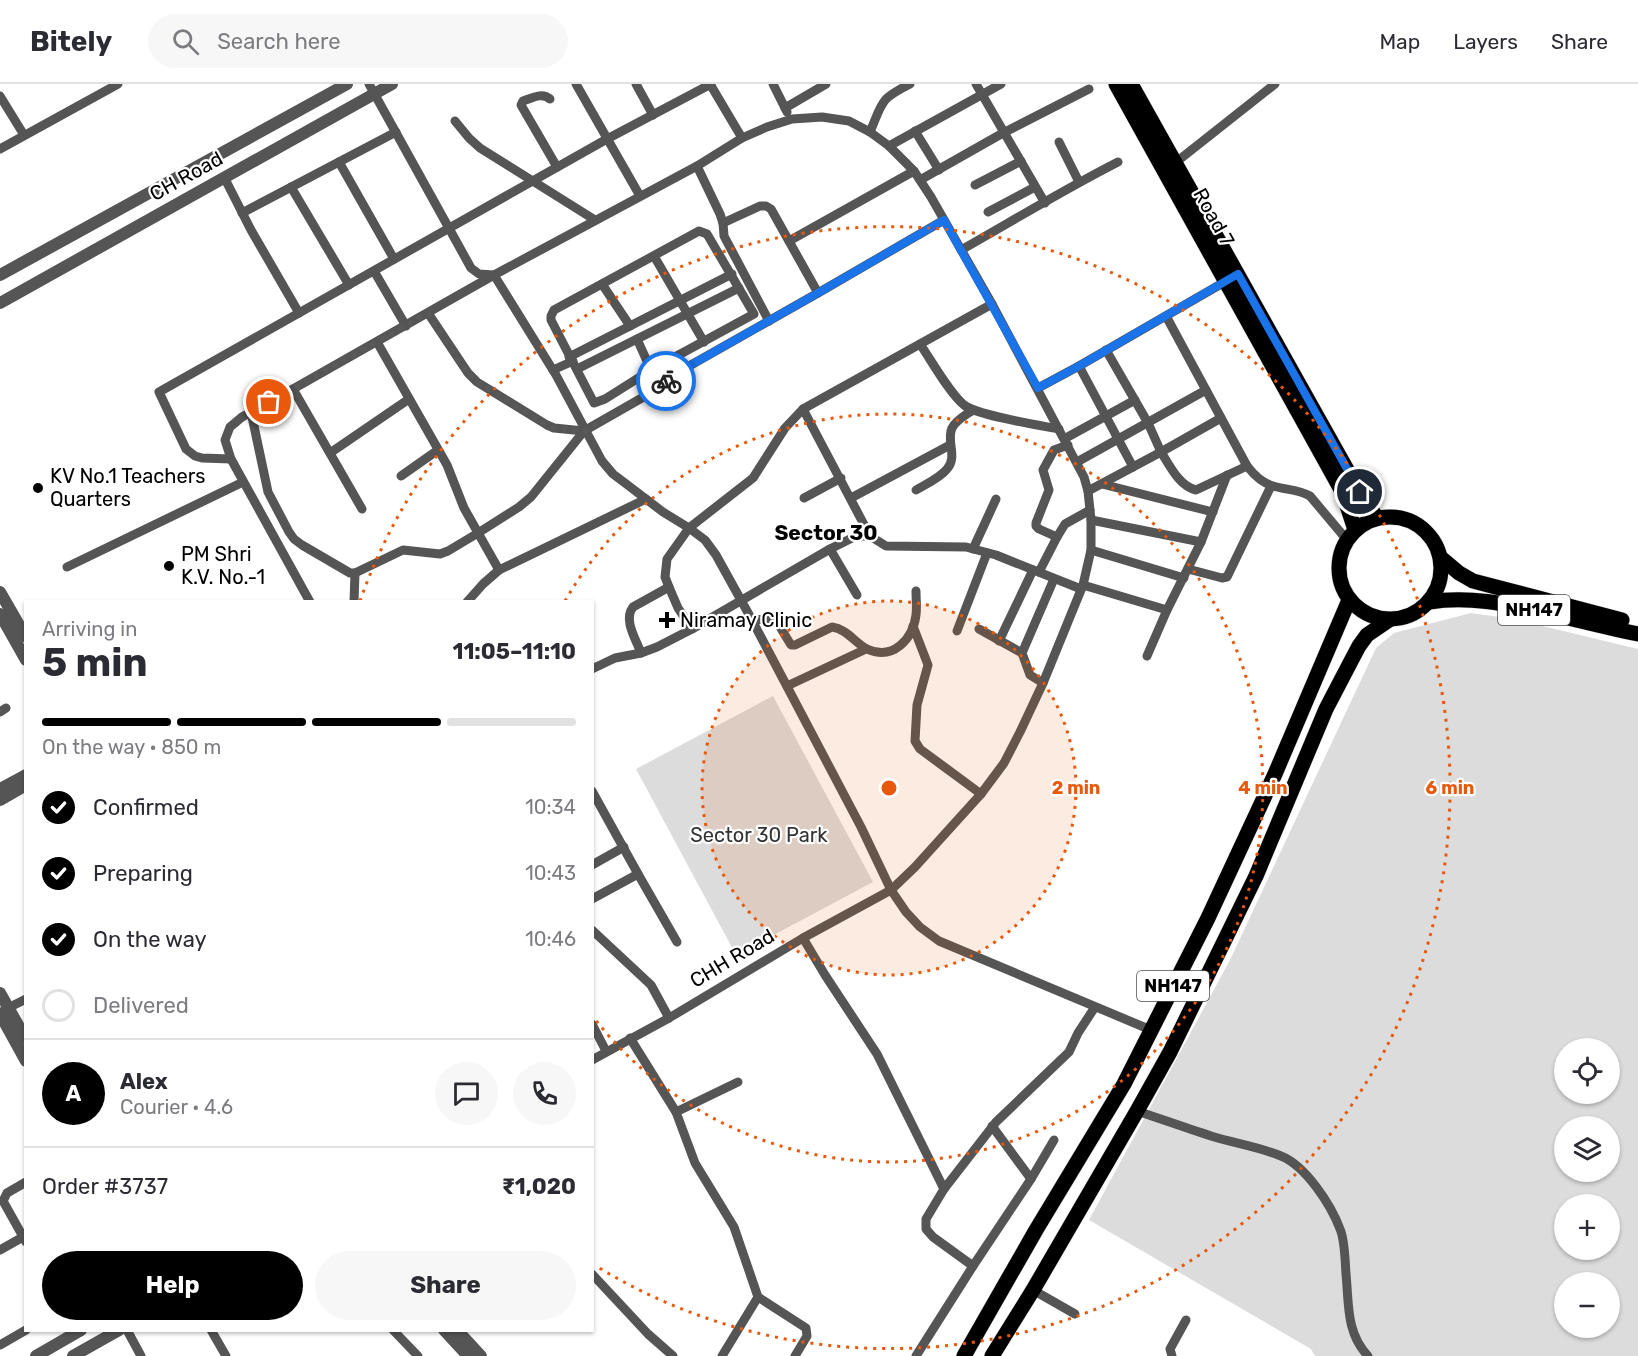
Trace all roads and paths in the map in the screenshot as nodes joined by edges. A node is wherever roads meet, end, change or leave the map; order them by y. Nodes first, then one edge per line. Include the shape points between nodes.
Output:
1 (118, 84) edge
2 (347, 84) edge
3 (392, 84) edge
4 (576, 84) edge
5 (636, 84) edge
6 (710, 84) edge
7 (773, 84) edge
8 (826, 84) edge
9 (910, 84) edge
10 (976, 84) edge
11 (1001, 84) edge
12 (1116, 84) edge
13 (1131, 84) edge
14 (1274, 84) edge
15 (372, 89) edge
16 (1089, 89) dead end
17 (982, 94) junction
18 (0, 96) edge
19 (550, 99) dead end
20 (785, 108) junction
21 (653, 115) junction
22 (792, 119) junction
23 (454, 122) dead end
24 (915, 131) junction
25 (396, 132) junction
26 (870, 132) junction
27 (1003, 133) junction
28 (24, 135) junction
29 (742, 138) junction
30 (607, 139) junction
31 (1059, 142) dead end
32 (889, 146) junction
33 (0, 149) edge
34 (1021, 160) junction
35 (339, 162) junction
36 (1118, 162) dead end
37 (1175, 163) junction
38 (697, 166) junction
39 (557, 167) junction
40 (939, 170) junction
41 (914, 171) junction
42 (224, 177) junction
43 (920, 180) junction
44 (533, 181) junction
45 (1079, 182) junction
46 (975, 185) dead end
47 (291, 188) junction
48 (1035, 188) junction
49 (640, 196) junction
50 (1045, 203) junction
51 (988, 212) dead end
52 (242, 213) junction
53 (595, 220) junction
54 (944, 220) junction
55 (723, 223) junction
56 (449, 228) junction
57 (789, 241) junction
58 (961, 250) junction
59 (654, 256) junction
60 (394, 259) junction
61 (374, 271) junction
62 (0, 275) edge
63 (494, 275) junction
64 (745, 276) junction
65 (1232, 277) junction
66 (735, 281) junction
67 (602, 284) junction
68 (349, 285) junction
69 (818, 293) junction
70 (680, 300) junction
71 (0, 303) edge
72 (992, 304) junction
73 (299, 313) junction
74 (428, 313) junction
75 (688, 314) junction
76 (1166, 316) junction
77 (769, 321) junction
78 (406, 326) junction
79 (630, 327) junction
80 (637, 339) junction
81 (377, 342) junction
82 (704, 342) junction
83 (920, 344) junction
84 (1106, 350) junction
85 (573, 362) junction
86 (1079, 366) junction
87 (553, 370) junction
88 (651, 370) junction
89 (1038, 388) junction
90 (293, 389) junction
91 (1206, 390) junction
92 (409, 399) junction
93 (1135, 400) junction
94 (803, 409) junction
95 (973, 410) junction
96 (251, 412) junction
97 (1106, 416) junction
98 (1221, 418) junction
99 (1148, 423) junction
100 (1059, 429) junction
101 (585, 431) junction
102 (1118, 440) junction
103 (1066, 442) junction
104 (950, 446) junction
105 (438, 450) junction
106 (1161, 452) junction
107 (330, 453) junction
108 (231, 459) junction
109 (1077, 462) junction
110 (1247, 466) junction
111 (1133, 467) junction
112 (1227, 475) junction
113 (400, 476) dead end
114 (841, 478) junction
115 (243, 482) junction
116 (1102, 484) junction
117 (1271, 486) junction
118 (916, 490) dead end
119 (1088, 491) junction
120 (804, 498) dead end
121 (851, 498) junction
122 (646, 499) junction
123 (996, 499) dead end
124 (362, 509) dead end
125 (1214, 512) junction
126 (1091, 515) junction
127 (1377, 518) junction
128 (689, 528) junction
129 (478, 533) junction
130 (1351, 535) junction
131 (870, 536) junction
132 (1057, 537) junction
133 (1201, 542) junction
134 (830, 549) junction
135 (973, 549) junction
136 (1091, 550) junction
137 (987, 553) junction
138 (1440, 557) junction
139 (67, 567) dead end
140 (499, 570) junction
141 (1036, 571) junction
142 (355, 573) junction
143 (1186, 574) junction
144 (1054, 579) junction
145 (669, 587) junction
146 (1082, 587) junction
147 (916, 591) dead end
148 (0, 592) edge
149 (857, 595) dead end
150 (309, 600) edge
151 (354, 600) edge
152 (469, 600) edge
153 (741, 600) junction
154 (1349, 600) junction
155 (1429, 602) junction
156 (1167, 610) junction
157 (0, 614) edge
158 (752, 620) junction
159 (1389, 620) junction
160 (1638, 624) edge
161 (913, 626) junction
162 (692, 628) junction
163 (979, 629) dead end
164 (957, 631) dead end
165 (24, 634) edge
166 (1638, 634) edge
167 (999, 640) junction
168 (866, 649) junction
169 (641, 653) junction
170 (1022, 653) junction
171 (24, 656) edge
172 (1147, 656) dead end
173 (594, 668) edge
174 (1043, 683) junction
175 (787, 686) junction
176 (24, 776) edge
177 (24, 786) edge
178 (0, 789) edge
179 (594, 794) edge
180 (981, 794) junction
181 (0, 800) edge
182 (624, 847) junction
183 (594, 864) edge
184 (638, 874) junction
185 (891, 890) junction
186 (594, 898) edge
187 (594, 932) edge
188 (803, 938) junction
189 (677, 942) dead end
190 (0, 993) edge
191 (24, 1000) edge
192 (1095, 1006) junction
193 (3, 1012) edge
194 (669, 1018) junction
195 (594, 1028) edge
196 (1151, 1030) junction
197 (24, 1037) edge
198 (630, 1038) junction
199 (606, 1051) junction
200 (24, 1057) edge
201 (594, 1059) edge
202 (738, 1082) dead end
203 (1137, 1111) junction
204 (676, 1112) junction
205 (992, 1126) junction
206 (1054, 1140) dead end
207 (1030, 1179) junction
208 (24, 1183) edge
209 (944, 1189) junction
210 (24, 1240) edge
211 (0, 1250) edge
212 (973, 1266) junction
213 (594, 1276) edge
214 (1033, 1290) junction
215 (758, 1297) junction
216 (1075, 1314) dead end
217 (1186, 1320) dead end
218 (24, 1331) edge
219 (78, 1332) edge
220 (115, 1332) edge
221 (128, 1332) edge
222 (212, 1332) edge
223 (395, 1332) edge
224 (446, 1332) edge
225 (460, 1332) edge
226 (0, 1346) edge
227 (416, 1355) edge
228 (36, 1356) edge
229 (73, 1356) edge
230 (141, 1356) edge
231 (226, 1356) edge
232 (468, 1356) edge
233 (481, 1356) edge
234 (673, 1356) edge
235 (722, 1356) edge
236 (795, 1356) edge
237 (916, 1356) edge
238 (964, 1356) edge
239 (992, 1356) edge
240 (1172, 1356) edge
241 (1368, 1356) edge

1 - 28 street
2 - 62 street, CH Road
3 - 15 street, CH Road
4 - 30 street
5 - 21 street
6 - 21 street
6 - 29 street
7 - 20 street
8 - 20 street
9 - 26 street via 886,98
10 - 17 street
11 - 17 street
12 - 65 main road, Road 7
13 - 37 main road, Road 7
14 - 37 street
15 - 25 street
15 - 42 street, CH Road
16 - 27 street
17 - 24 street
17 - 27 street
18 - 28 street
19 - 39 street via 541,95 521,105
20 - 22 street
21 - 30 street
22 - 26 street, CHH Road via 822,117 849,121
22 - 29 street, CHH Road
23 - 44 street via 480,148
24 - 32 street
24 - 40 street
25 - 35 street
25 - 56 street
26 - 32 street, CHH Road
27 - 34 street
27 - 40 street
28 - 33 street
29 - 38 street, CHH Road
30 - 39 street
30 - 49 street
31 - 45 street
32 - 41 street, CHH Road
34 - 46 street
34 - 48 street
35 - 47 street
35 - 60 street
36 - 45 street
37 - 65 main road, Road 7
38 - 49 street, CHH Road
38 - 55 street
39 - 44 street
40 - 43 street
41 - 43 street, CHH Road
41 - 57 street
42 - 52 street
42 - 71 street, CH Road
43 - 54 street, CHH Road
44 - 53 street
44 - 56 street
45 - 50 street
47 - 52 street
47 - 68 street
48 - 50 street
48 - 51 street
49 - 53 street, CHH Road
50 - 58 street
52 - 73 street
53 - 63 street, CHH Road
54 - 58 street, CHH Road
54 - 69 street
55 - 57 street via 766,206
55 - 64 street via 724,236
56 - 60 street
56 - 63 street via 471,268 479,274
57 - 69 street
58 - 72 street, CHH Road
59 - 66 street via 703,231
59 - 67 street
59 - 70 street
60 - 61 street
61 - 68 street
61 - 78 street
63 - 74 street, CHH Road
63 - 87 street
64 - 66 street
64 - 77 street
65 - 76 street
65 - 127 main road, Road 7
65 - 130 main road, Road 7 via 1343,493
66 - 70 street
66 - 75 street
66 - 82 street via 754,314
67 - 79 street
67 - 85 street via 554,310 551,316
68 - 73 street
69 - 77 street
70 - 75 street
70 - 79 street
72 - 83 street
72 - 89 street, CHH Road
73 - 108 street via 159,392 186,449 202,458
74 - 78 street, CHH Road
74 - 101 street via 461,365 477,382 546,425
75 - 80 street
75 - 82 street
76 - 84 street
76 - 91 street
77 - 101 street
78 - 81 street, CHH Road
79 - 85 street
80 - 85 street
80 - 88 street
81 - 90 street, CHH Road
81 - 92 street
82 - 88 street
83 - 94 street
83 - 95 street via 956,397
84 - 86 street
84 - 93 street
85 - 87 street
85 - 88 street via 594,403
86 - 89 street
86 - 97 street
87 - 101 street
89 - 100 street, CHH Road
90 - 96 street, CHH Road
90 - 107 street
91 - 98 street
91 - 99 street
92 - 105 street
92 - 107 street
93 - 97 street
93 - 99 street
94 - 114 street
94 - 128 street via 785,428 753,478
95 - 100 street
95 - 104 street via 951,429
96 - 108 street, CHH Road via 230,427 225,440
96 - 142 street via 268,492 294,539
97 - 102 street
97 - 103 street
98 - 106 street
98 - 110 street
99 - 102 street
99 - 106 street
100 - 103 street, CHH Road
101 - 122 street via 602,461
101 - 129 street via 531,497
102 - 109 street
102 - 111 street
103 - 109 street, CHH Road
103 - 132 street via 1054,450 1044,468 1049,490 1036,523 1039,529
104 - 118 street via 952,458 947,469
104 - 121 street
105 - 113 street
105 - 129 street
106 - 111 street
106 - 112 street via 1188,488 1196,490
107 - 124 street
108 - 115 street
109 - 119 street, CHH Road
110 - 112 street
110 - 117 street
111 - 116 street
112 - 125 street
114 - 120 street
114 - 121 street
115 - 139 street
115 - 150 street
116 - 119 street
116 - 125 street
117 - 130 street via 1310,495
117 - 143 street via 1227,576
119 - 126 street, CHH Road
121 - 131 street
122 - 128 street
122 - 140 street
123 - 135 street
125 - 133 street
126 - 132 street via 1069,521
126 - 133 street
126 - 136 street, CHH Road
127 - 130 main road
127 - 138 main road, NH147 via 1405,519 1418,525 1430,535
128 - 145 street via 667,559 665,577
128 - 153 street via 705,540
129 - 140 street
129 - 142 street via 440,554 403,550
130 - 154 main road via 1340,556 1339,570
131 - 134 street via 856,536
131 - 135 street via 886,546
132 - 141 street
133 - 143 street
134 - 149 street
134 - 153 street
135 - 137 street
136 - 143 street
136 - 146 street, CHH Road
137 - 141 street
137 - 164 street
138 - 155 main road via 1441,579
138 - 160 main road, NH147 via 1473,581
140 - 152 street
141 - 144 street
141 - 167 street
142 - 151 street
143 - 156 street
144 - 146 street
144 - 170 street
145 - 162 street
145 - 169 street via 629,612
146 - 156 street
146 - 174 street, CHH Road
147 - 161 street
148 - 165 street
153 - 158 street
153 - 162 street
154 - 159 main road via 1370,615
154 - 196 main road, NH147 via 1275,774
155 - 159 main road, NH147 via 1414,614
155 - 166 main road, NH147 via 1469,599 1505,604
156 - 172 street
157 - 171 street
158 - 168 street via 774,619 791,645 832,627
158 - 175 street
159 - 203 main road, NH147 via 1367,635 1359,646 1326,709 1256,876
161 - 168 street via 893,651
161 - 180 street via 928,665 918,698 915,741 920,749
162 - 169 street
163 - 167 street
167 - 170 street
168 - 175 street
169 - 173 street via 615,658
170 - 174 street via 1030,675
174 - 180 street, CHH Road via 1004,763
175 - 185 street
176 - 178 street
177 - 181 street
179 - 182 street
180 - 185 street, CHH Road
182 - 183 street
182 - 184 street
184 - 186 street
184 - 189 street
185 - 188 street, CHH Road
185 - 192 street via 920,927 939,941
187 - 194 street via 651,985
188 - 194 street, CHH Road
188 - 209 street via 877,1054
190 - 193 street
191 - 193 street
192 - 196 street
192 - 205 street via 1069,1052
193 - 197 street
193 - 200 street
194 - 198 street, CHH Road
195 - 199 street
196 - 238 main road, NH147 via 1124,1084
198 - 199 street, CHH Road
198 - 204 street
199 - 201 street, CHH Road
202 - 204 street
203 - 214 main road, NH147
203 - 241 street via 1280,1155 1310,1178 1341,1231 1349,1318 1353,1334
204 - 215 street via 695,1164 734,1227
205 - 207 street
205 - 209 street
206 - 207 street
207 - 212 street
208 - 210 street via 7,1193 3,1201
209 - 212 street via 926,1219 926,1229
210 - 211 street
212 - 237 street
213 - 234 street
214 - 216 street
214 - 239 main road, NH147
215 - 235 street
215 - 236 street via 807,1328 807,1336
217 - 240 street via 1170,1349
218 - 226 street
219 - 228 street
220 - 229 street
221 - 230 street
222 - 231 street
223 - 227 street
224 - 232 street
225 - 233 street

